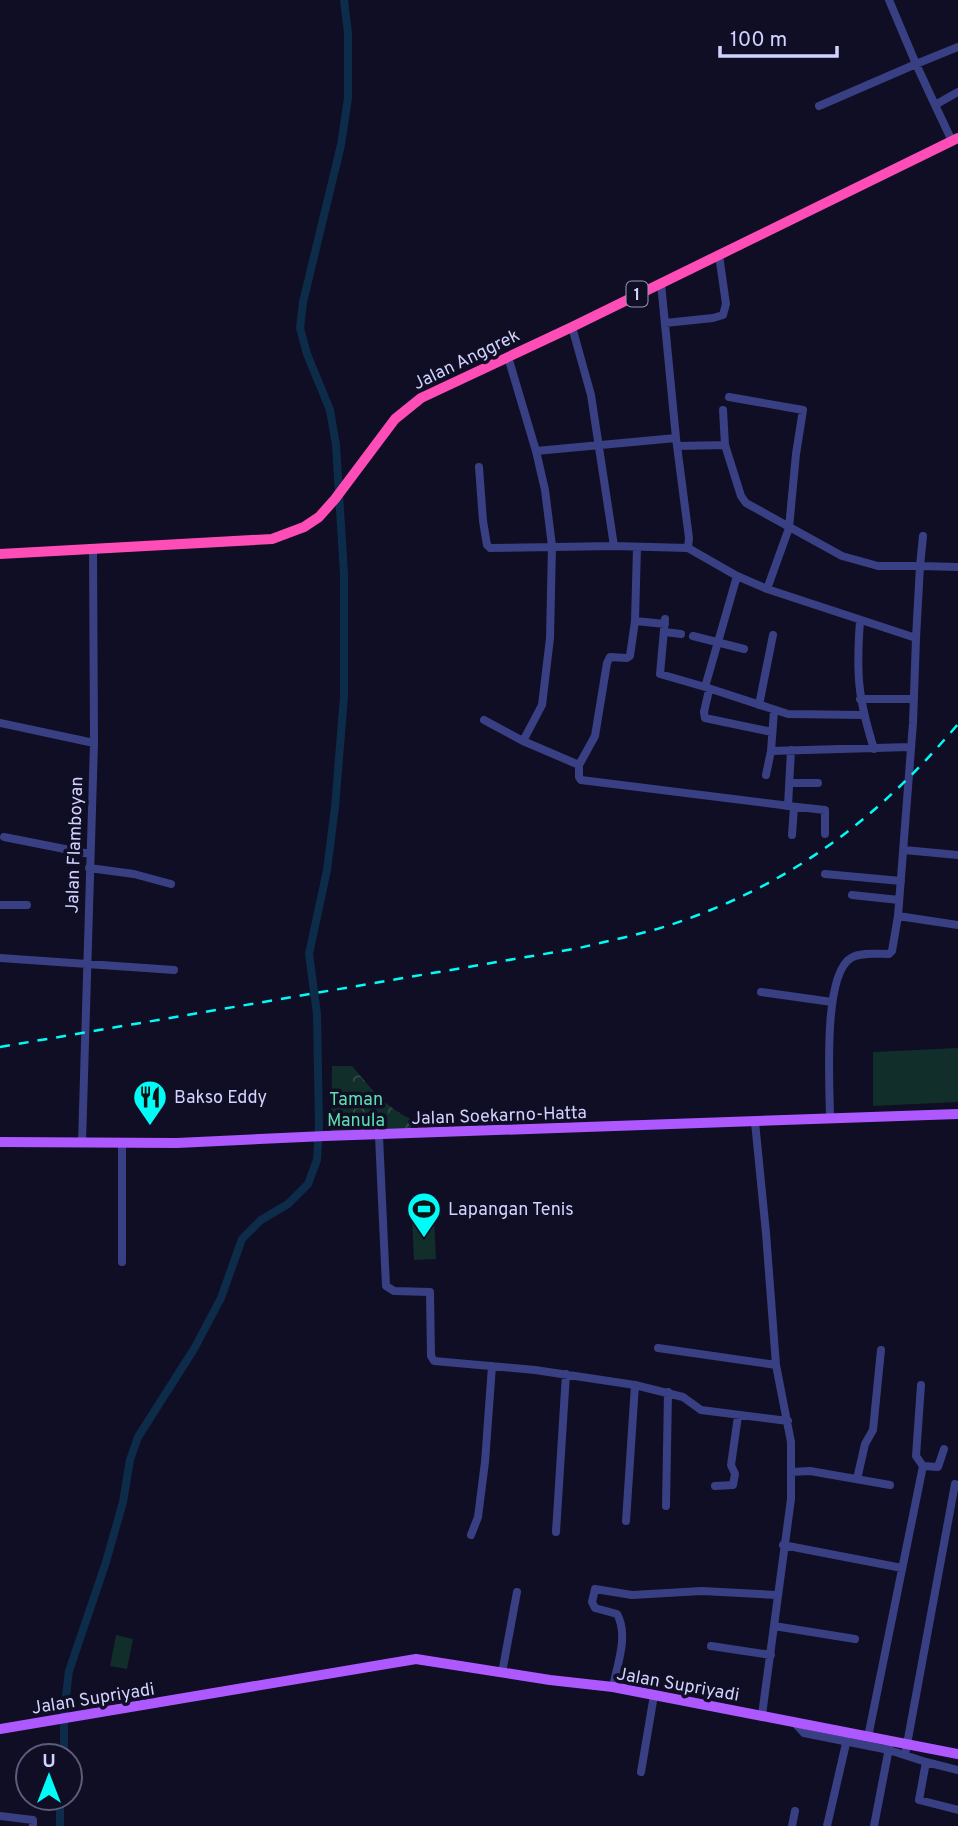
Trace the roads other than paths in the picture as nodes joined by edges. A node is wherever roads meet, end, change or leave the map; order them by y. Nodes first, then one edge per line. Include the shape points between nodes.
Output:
1 (889, 0) edge
2 (958, 47) edge
3 (916, 64) junction
4 (958, 92) edge
5 (935, 105) junction
6 (819, 106) dead end
7 (955, 139) edge
8 (719, 255) junction
9 (661, 283) junction
10 (665, 323) junction
11 (572, 327) junction
12 (508, 357) junction
13 (729, 397) dead end
14 (723, 410) dead end
15 (676, 442) junction
16 (725, 445) junction
17 (598, 446) junction
18 (536, 451) junction
19 (479, 467) dead end
20 (789, 528) junction
21 (923, 536) dead end
22 (552, 546) junction
23 (614, 546) junction
24 (637, 547) junction
25 (688, 548) junction
26 (93, 549) junction
27 (0, 554) edge
28 (920, 566) junction
29 (958, 567) edge
30 (737, 576) junction
31 (767, 589) junction
32 (635, 621) junction
33 (860, 621) junction
34 (665, 625) junction
35 (681, 634) dead end
36 (773, 635) dead end
37 (693, 636) dead end
38 (916, 638) junction
39 (718, 641) junction
40 (744, 649) dead end
41 (707, 689) junction
42 (860, 699) junction
43 (914, 699) junction
44 (759, 705) junction
45 (774, 711) junction
46 (863, 715) junction
47 (484, 720) dead end
48 (0, 723) edge
49 (772, 732) junction
50 (523, 741) junction
51 (94, 743) junction
52 (910, 747) junction
53 (874, 749) junction
54 (791, 750) junction
55 (771, 751) junction
56 (579, 765) junction
57 (766, 775) dead end
58 (790, 783) junction
59 (817, 783) dead end
60 (791, 806) junction
61 (825, 834) dead end
62 (792, 835) dead end
63 (4, 836) dead end
64 (904, 850) junction
65 (90, 854) junction
66 (958, 855) edge
67 (89, 868) junction
68 (825, 874) dead end
69 (901, 881) junction
70 (171, 884) dead end
71 (852, 895) dead end
72 (899, 900) junction
73 (0, 905) edge
74 (27, 905) dead end
75 (898, 916) junction
76 (958, 925) edge
77 (0, 958) edge
78 (86, 965) junction
79 (174, 970) dead end
80 (761, 992) dead end
81 (832, 1002) junction
82 (958, 1114) edge
83 (830, 1119) junction
84 (755, 1122) junction
85 (379, 1136) junction
86 (0, 1142) edge
87 (82, 1143) junction
88 (122, 1143) junction
89 (122, 1262) dead end
90 (658, 1348) dead end
91 (881, 1350) dead end
92 (776, 1365) junction
93 (492, 1366) junction
94 (566, 1374) junction
95 (635, 1385) junction
96 (921, 1385) dead end
97 (668, 1392) junction
98 (738, 1416) junction
99 (788, 1421) junction
100 (944, 1449) dead end
101 (923, 1466) junction
102 (791, 1472) junction
103 (858, 1479) junction
104 (955, 1484) dead end
105 (890, 1485) dead end
106 (715, 1486) dead end
107 (666, 1506) dead end
108 (626, 1521) dead end
109 (556, 1532) dead end
110 (471, 1535) dead end
111 (783, 1545) junction
112 (901, 1568) junction
113 (517, 1592) dead end
114 (777, 1595) junction
115 (775, 1626) junction
116 (855, 1639) dead end
117 (711, 1646) dead end
118 (771, 1655) junction
119 (502, 1672) junction
120 (613, 1687) junction
121 (654, 1695) junction
122 (762, 1715) junction
123 (0, 1729) edge
124 (848, 1736) junction
125 (868, 1737) junction
126 (907, 1744) junction
127 (889, 1746) junction
128 (958, 1754) edge
129 (905, 1755) junction
130 (926, 1762) junction
131 (958, 1770) edge
132 (641, 1772) dead end
133 (958, 1810) edge
134 (795, 1811) dead end
135 (0, 1816) edge
136 (33, 1826) edge
137 (792, 1826) edge
138 (827, 1826) edge
139 (874, 1826) edge

1 - 3 street
2 - 3 street
3 - 5 street
3 - 6 street
4 - 5 street
5 - 7 street
7 - 8 highway, Jalan Anggrek / 1
8 - 9 highway, Jalan Anggrek / 1
8 - 10 street via 726,304 723,315
9 - 10 street
9 - 11 highway, Jalan Anggrek / 1
10 - 15 street
11 - 12 highway, Jalan Anggrek / 1
11 - 17 street via 591,396
12 - 18 street
12 - 26 highway, Jalan Anggrek / 1 via 442,386 401,413 335,499 304,527 272,538
13 - 20 street via 803,410
14 - 16 street
15 - 16 street
15 - 17 street
15 - 25 street
16 - 20 street via 743,500
17 - 18 street
17 - 23 street
18 - 22 street
19 - 22 street via 487,545
20 - 28 street via 855,560 878,566
20 - 31 street
21 - 28 street
22 - 23 street
22 - 50 street via 550,638 542,705
23 - 24 street
24 - 25 street
24 - 32 street
25 - 30 street
26 - 27 highway, Jalan Anggrek / 1
26 - 51 street, Jalan Flamboyan
28 - 29 street
28 - 38 street
30 - 31 street
30 - 39 street
31 - 33 street
32 - 34 street
32 - 56 street via 629,657 610,657 607,663 595,736
33 - 38 street
33 - 42 street
34 - 35 street
34 - 41 street via 660,674
36 - 44 street
37 - 39 street
38 - 43 street
39 - 40 street
39 - 41 street
41 - 44 street
41 - 49 street via 705,718
42 - 43 street
42 - 46 street
43 - 52 street
44 - 45 street
45 - 46 street
45 - 49 street
46 - 53 street
47 - 50 street
48 - 51 street
49 - 55 street
50 - 56 street
51 - 65 street, Jalan Flamboyan
52 - 53 street
52 - 64 street
53 - 54 street
54 - 55 street
54 - 58 street
55 - 57 street
56 - 60 street via 581,780
58 - 59 street
58 - 60 street
60 - 61 street via 825,810
60 - 62 street
63 - 65 street
64 - 66 street
64 - 69 street
65 - 67 street, Jalan Flamboyan
67 - 70 street
67 - 78 street, Jalan Flamboyan
68 - 69 street
69 - 72 street
71 - 72 street
72 - 75 street
73 - 74 street
75 - 76 street
75 - 81 street via 892,951 849,959
77 - 78 street
78 - 79 street
78 - 87 street, Jalan Flamboyan
80 - 81 street
81 - 83 street
82 - 83 main road, Jalan Soekarno-Hatta
83 - 84 main road, Jalan Soekarno-Hatta
84 - 85 main road, Jalan Soekarno-Hatta
84 - 92 street, Jalan Supriyadi
85 - 88 main road, Jalan Soekarno-Hatta
85 - 93 street via 386,1286 394,1291 430,1292 432,1359
86 - 87 main road, Jalan Soekarno-Hatta
87 - 88 main road, Jalan Soekarno-Hatta
88 - 89 street
90 - 92 street
91 - 103 street via 873,1430
92 - 99 street, Jalan Supriyadi
93 - 94 street
93 - 110 street via 485,1462
94 - 95 street
94 - 109 street
95 - 97 street
95 - 108 street
96 - 101 street via 916,1456
97 - 98 street via 701,1410
97 - 107 street
98 - 99 street
98 - 106 street via 733,1485
99 - 102 street, Jalan Supriyadi
100 - 101 street via 938,1467
101 - 112 street
102 - 103 street
102 - 111 street, Jalan Supriyadi
103 - 105 street
104 - 126 street
111 - 112 street
111 - 114 street, Jalan Supriyadi
112 - 125 street
113 - 119 street
114 - 115 street, Jalan Supriyadi
114 - 120 street via 702,1591 632,1595 595,1589 595,1608 617,1614 621,1623
115 - 116 street
115 - 118 street, Jalan Supriyadi
117 - 118 street
118 - 122 street, Jalan Supriyadi
119 - 120 main road, Jalan Supriyadi
119 - 123 main road, Jalan Supriyadi via 410,1659
120 - 121 main road, Jalan Supriyadi
121 - 122 main road, Jalan Supriyadi
121 - 132 street
122 - 124 main road
124 - 125 main road
124 - 127 street
124 - 138 street
125 - 127 main road
126 - 127 main road
126 - 128 main road
126 - 129 street
127 - 129 street
127 - 139 street
129 - 130 street
130 - 131 street
130 - 133 street via 919,1800
134 - 137 street
135 - 136 street via 33,1820

